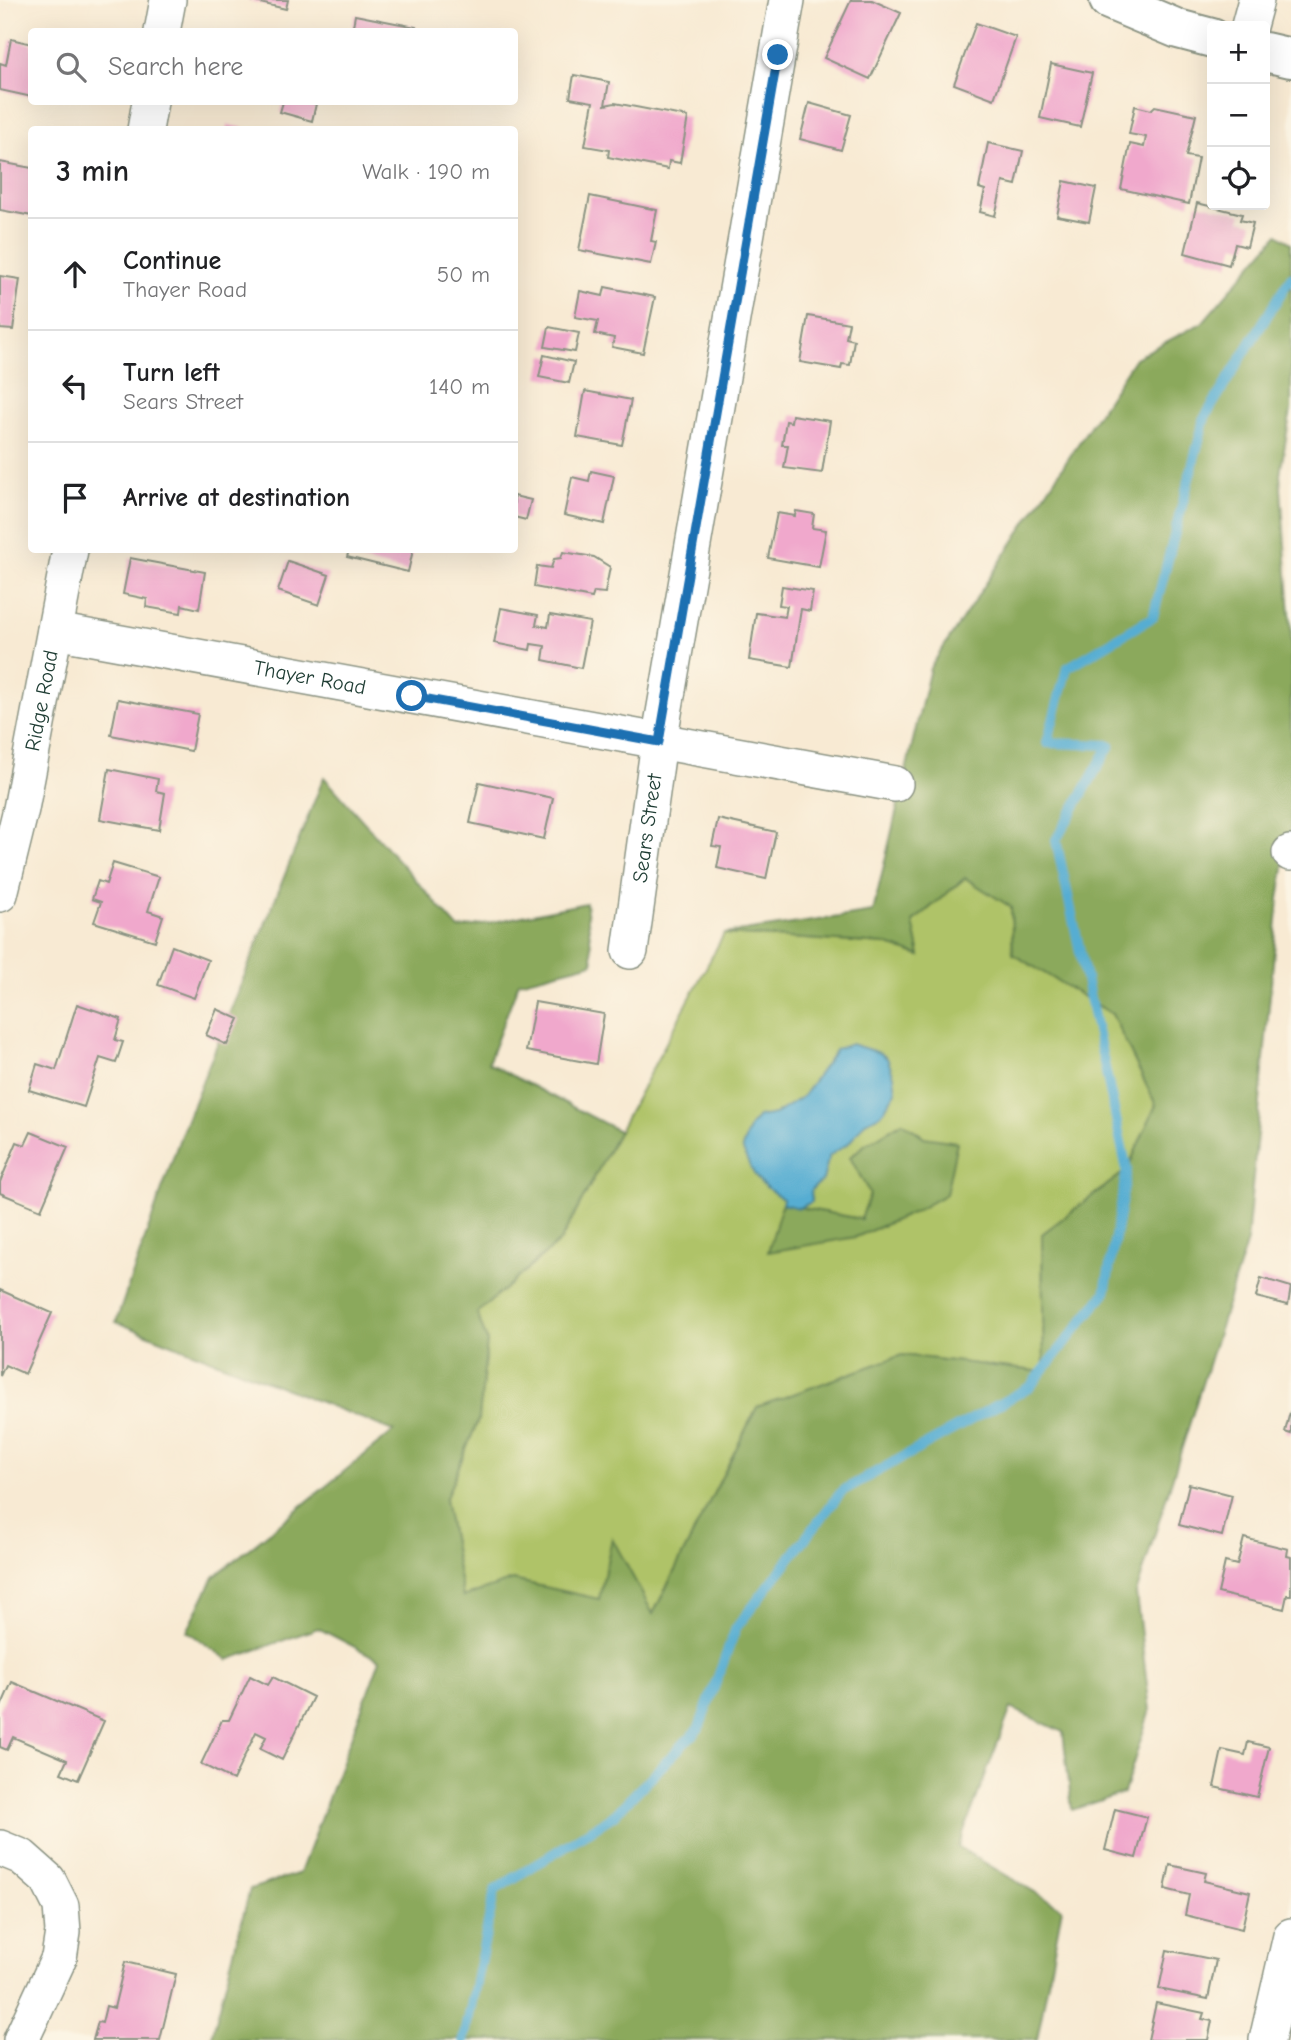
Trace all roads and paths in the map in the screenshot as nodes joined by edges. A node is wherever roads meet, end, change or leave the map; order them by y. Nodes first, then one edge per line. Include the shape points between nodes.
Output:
1 (168, 0) edge
2 (787, 0) edge
3 (1109, 0) edge
4 (1256, 0) edge
5 (1250, 21) edge
6 (163, 28) edge
7 (1207, 37) edge
8 (1270, 53) edge
9 (1291, 58) edge
10 (149, 105) edge
11 (146, 126) edge
12 (69, 553) edge
13 (55, 631) junction
14 (659, 742) junction
15 (895, 784) dead end
16 (0, 894) edge
17 (630, 951) dead end
18 (0, 1848) edge
19 (1291, 1936) edge
20 (21, 2040) edge
21 (1267, 2040) edge

1 - 6 street
2 - 14 street, Sears Street
3 - 7 main road
4 - 5 street
8 - 9 main road
10 - 11 street
12 - 13 street, Ridge Road
13 - 14 street, Thayer Road
13 - 16 street, Ridge Road
14 - 15 street, Thayer Road
14 - 17 street, Sears Street
18 - 20 street via 23,1857 48,1880 61,1906 58,1958
19 - 21 street

